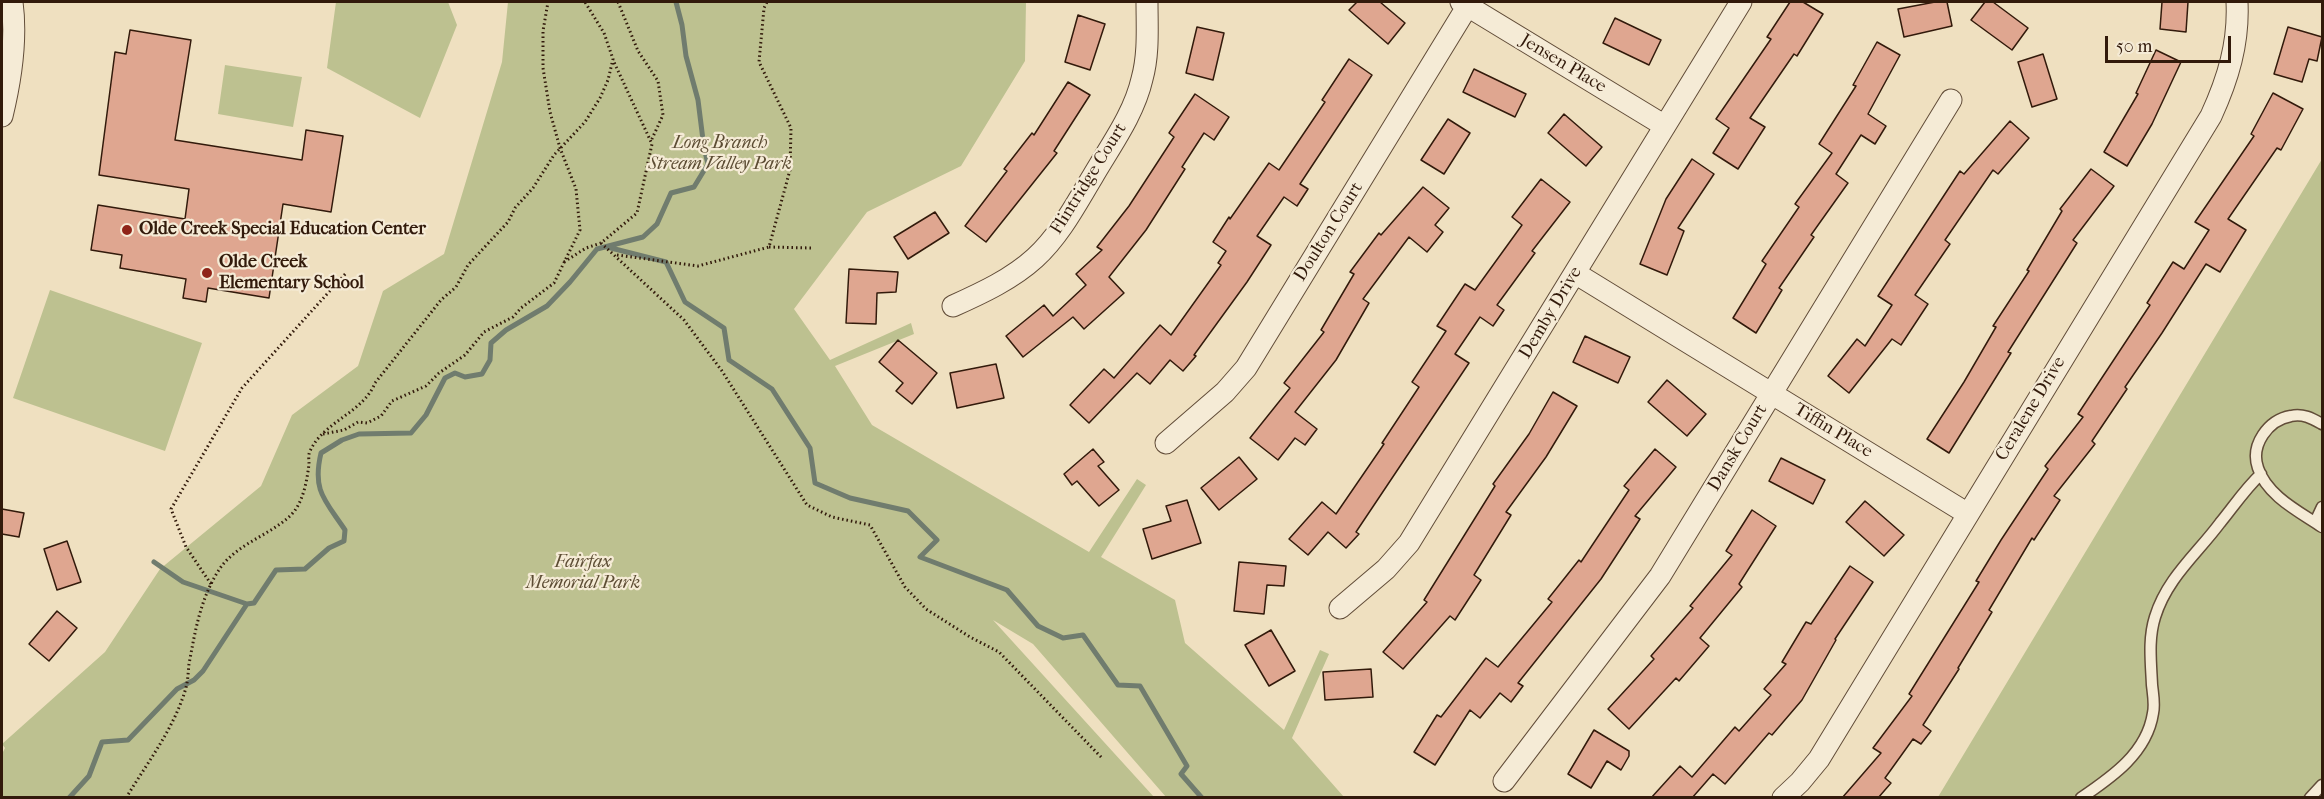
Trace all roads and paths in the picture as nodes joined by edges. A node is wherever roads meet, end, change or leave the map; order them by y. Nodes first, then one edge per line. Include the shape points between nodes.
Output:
1 (12, 2) edge
2 (548, 2) edge
3 (585, 2) edge
4 (618, 2) edge
5 (767, 2) edge
6 (1147, 2) edge
7 (1741, 2) edge
8 (2237, 2) edge
9 (1466, 3) edge
10 (613, 59) junction
11 (1951, 100) dead end
12 (2, 116) edge
13 (1665, 126) junction
14 (651, 141) junction
15 (560, 148) junction
16 (601, 243) junction
17 (769, 247) junction
18 (811, 248) dead end
19 (615, 255) junction
20 (563, 263) junction
21 (346, 272) dead end
22 (1575, 273) junction
23 (953, 306) dead end
24 (1772, 393) junction
25 (2322, 424) edge
26 (322, 435) junction
27 (1166, 443) dead end
28 (2261, 474) junction
29 (2322, 507) edge
30 (1968, 514) junction
31 (2319, 524) edge
32 (212, 584) junction
33 (1341, 608) dead end
34 (1103, 759) dead end
35 (1504, 781) dead end
36 (2322, 785) edge
37 (126, 798) edge
38 (1783, 798) edge
39 (2081, 798) edge
40 (2310, 798) edge

1 - 12 street via 12,55
2 - 15 path via 543,68
3 - 10 path via 604,33
4 - 14 path via 638,51 658,81 663,115
5 - 17 path via 759,62 791,128 789,170
6 - 23 street, Flintridge Court via 1147,47 1137,96 1063,225 1021,269
7 - 13 street, Demby Drive
8 - 30 street, Ceralene Drive via 2234,54 2211,116
9 - 13 street, Jensen Place
9 - 27 street, Doulton Court via 1246,368 1225,393
10 - 14 path
10 - 15 path via 608,80 591,113
11 - 24 street, Dansk Court
13 - 22 street, Demby Drive
14 - 16 path via 638,213
15 - 20 path via 576,189 580,230
15 - 26 path via 508,222 468,265 456,287 441,300 371,392
16 - 19 path
16 - 20 path
17 - 18 path
17 - 19 path via 698,266
19 - 34 path via 684,320 722,371 807,506 832,517 870,525 905,587 926,609 999,652
20 - 26 path via 554,283 513,317 484,332 465,355 426,386 392,401 381,416 367,423 358,422
21 - 32 path via 242,388 171,509 186,547
22 - 24 street, Tiffin Place
22 - 33 street, Demby Drive via 1409,543
24 - 30 street, Tiffin Place
24 - 35 street, Dansk Court via 1660,576
25 - 28 lane via 2307,416 2292,416 2272,424 2262,434 2257,451
26 - 32 path via 309,452 300,504 277,526 252,539 226,561
28 - 31 lane via 2268,487
28 - 39 lane via 2179,570 2155,617 2150,650 2154,711 2138,750 2126,765
29 - 31 lane
30 - 38 street, Ceralene Drive via 1819,759
32 - 37 path via 198,617 186,688 178,710
36 - 40 lane

